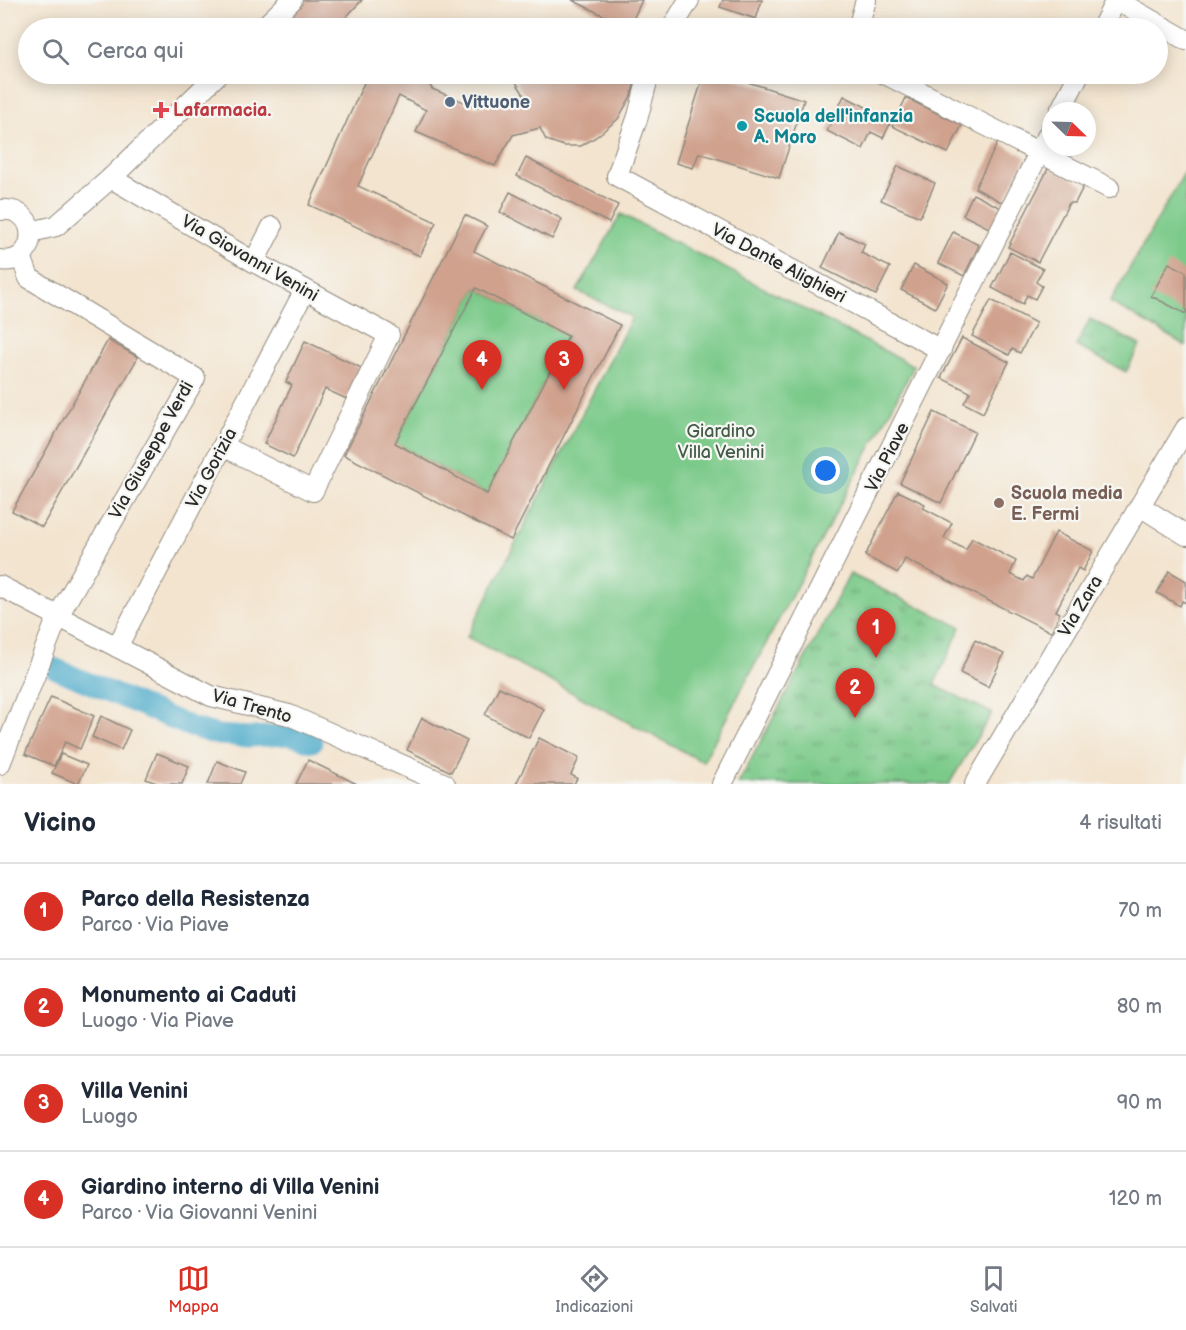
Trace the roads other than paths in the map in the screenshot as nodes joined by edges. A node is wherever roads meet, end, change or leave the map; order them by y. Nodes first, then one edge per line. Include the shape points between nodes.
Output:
1 (292, 0) edge
2 (689, 0) edge
3 (866, 0) edge
4 (1116, 0) edge
5 (273, 18) edge
6 (678, 18) edge
7 (861, 18) edge
8 (1107, 18) edge
9 (1148, 18) edge
10 (1168, 30) edge
11 (1186, 40) edge
12 (208, 84) edge
13 (647, 84) edge
14 (905, 84) edge
15 (1074, 84) edge
16 (1065, 102) edge
17 (1042, 148) edge
18 (1040, 152) junction
19 (111, 178) junction
20 (1109, 189) dead end
21 (0, 210) edge
22 (272, 227) dead end
23 (31, 232) junction
24 (21, 256) junction
25 (0, 260) edge
26 (254, 262) junction
27 (305, 290) junction
28 (941, 350) junction
29 (1186, 428) edge
30 (223, 446) junction
31 (1140, 506) junction
32 (1186, 535) edge
33 (0, 586) edge
34 (58, 616) junction
35 (117, 647) junction
36 (0, 764) edge
37 (445, 784) edge
38 (722, 784) edge
39 (975, 784) edge

1 - 5 street
2 - 6 street
3 - 7 street
4 - 8 street
4 - 9 street
10 - 11 street
12 - 19 street
13 - 28 street, Via Dante Alighieri via 617,176
14 - 18 street
15 - 16 street
17 - 18 street, Via Piave
18 - 20 street
18 - 28 street, Via Piave
19 - 23 street via 56,226
19 - 26 street, Via Giovanni Venini
21 - 23 street via 23,216
22 - 26 street
23 - 24 street
24 - 25 street
24 - 34 street, Via Giuseppe Verdi via 29,278 195,378
26 - 27 street, Via Giovanni Venini
27 - 30 street, Via Gorizia
27 - 30 street, Via Giovanni Venini via 389,335 314,491
28 - 38 street, Via Piave
29 - 31 street, Via Zara
30 - 35 street, Via Gorizia
31 - 32 street
31 - 39 street, Via Zara
33 - 34 street, Via Trento
34 - 35 street, Via Trento
34 - 36 street
35 - 37 street, Via Trento via 211,696 289,715

